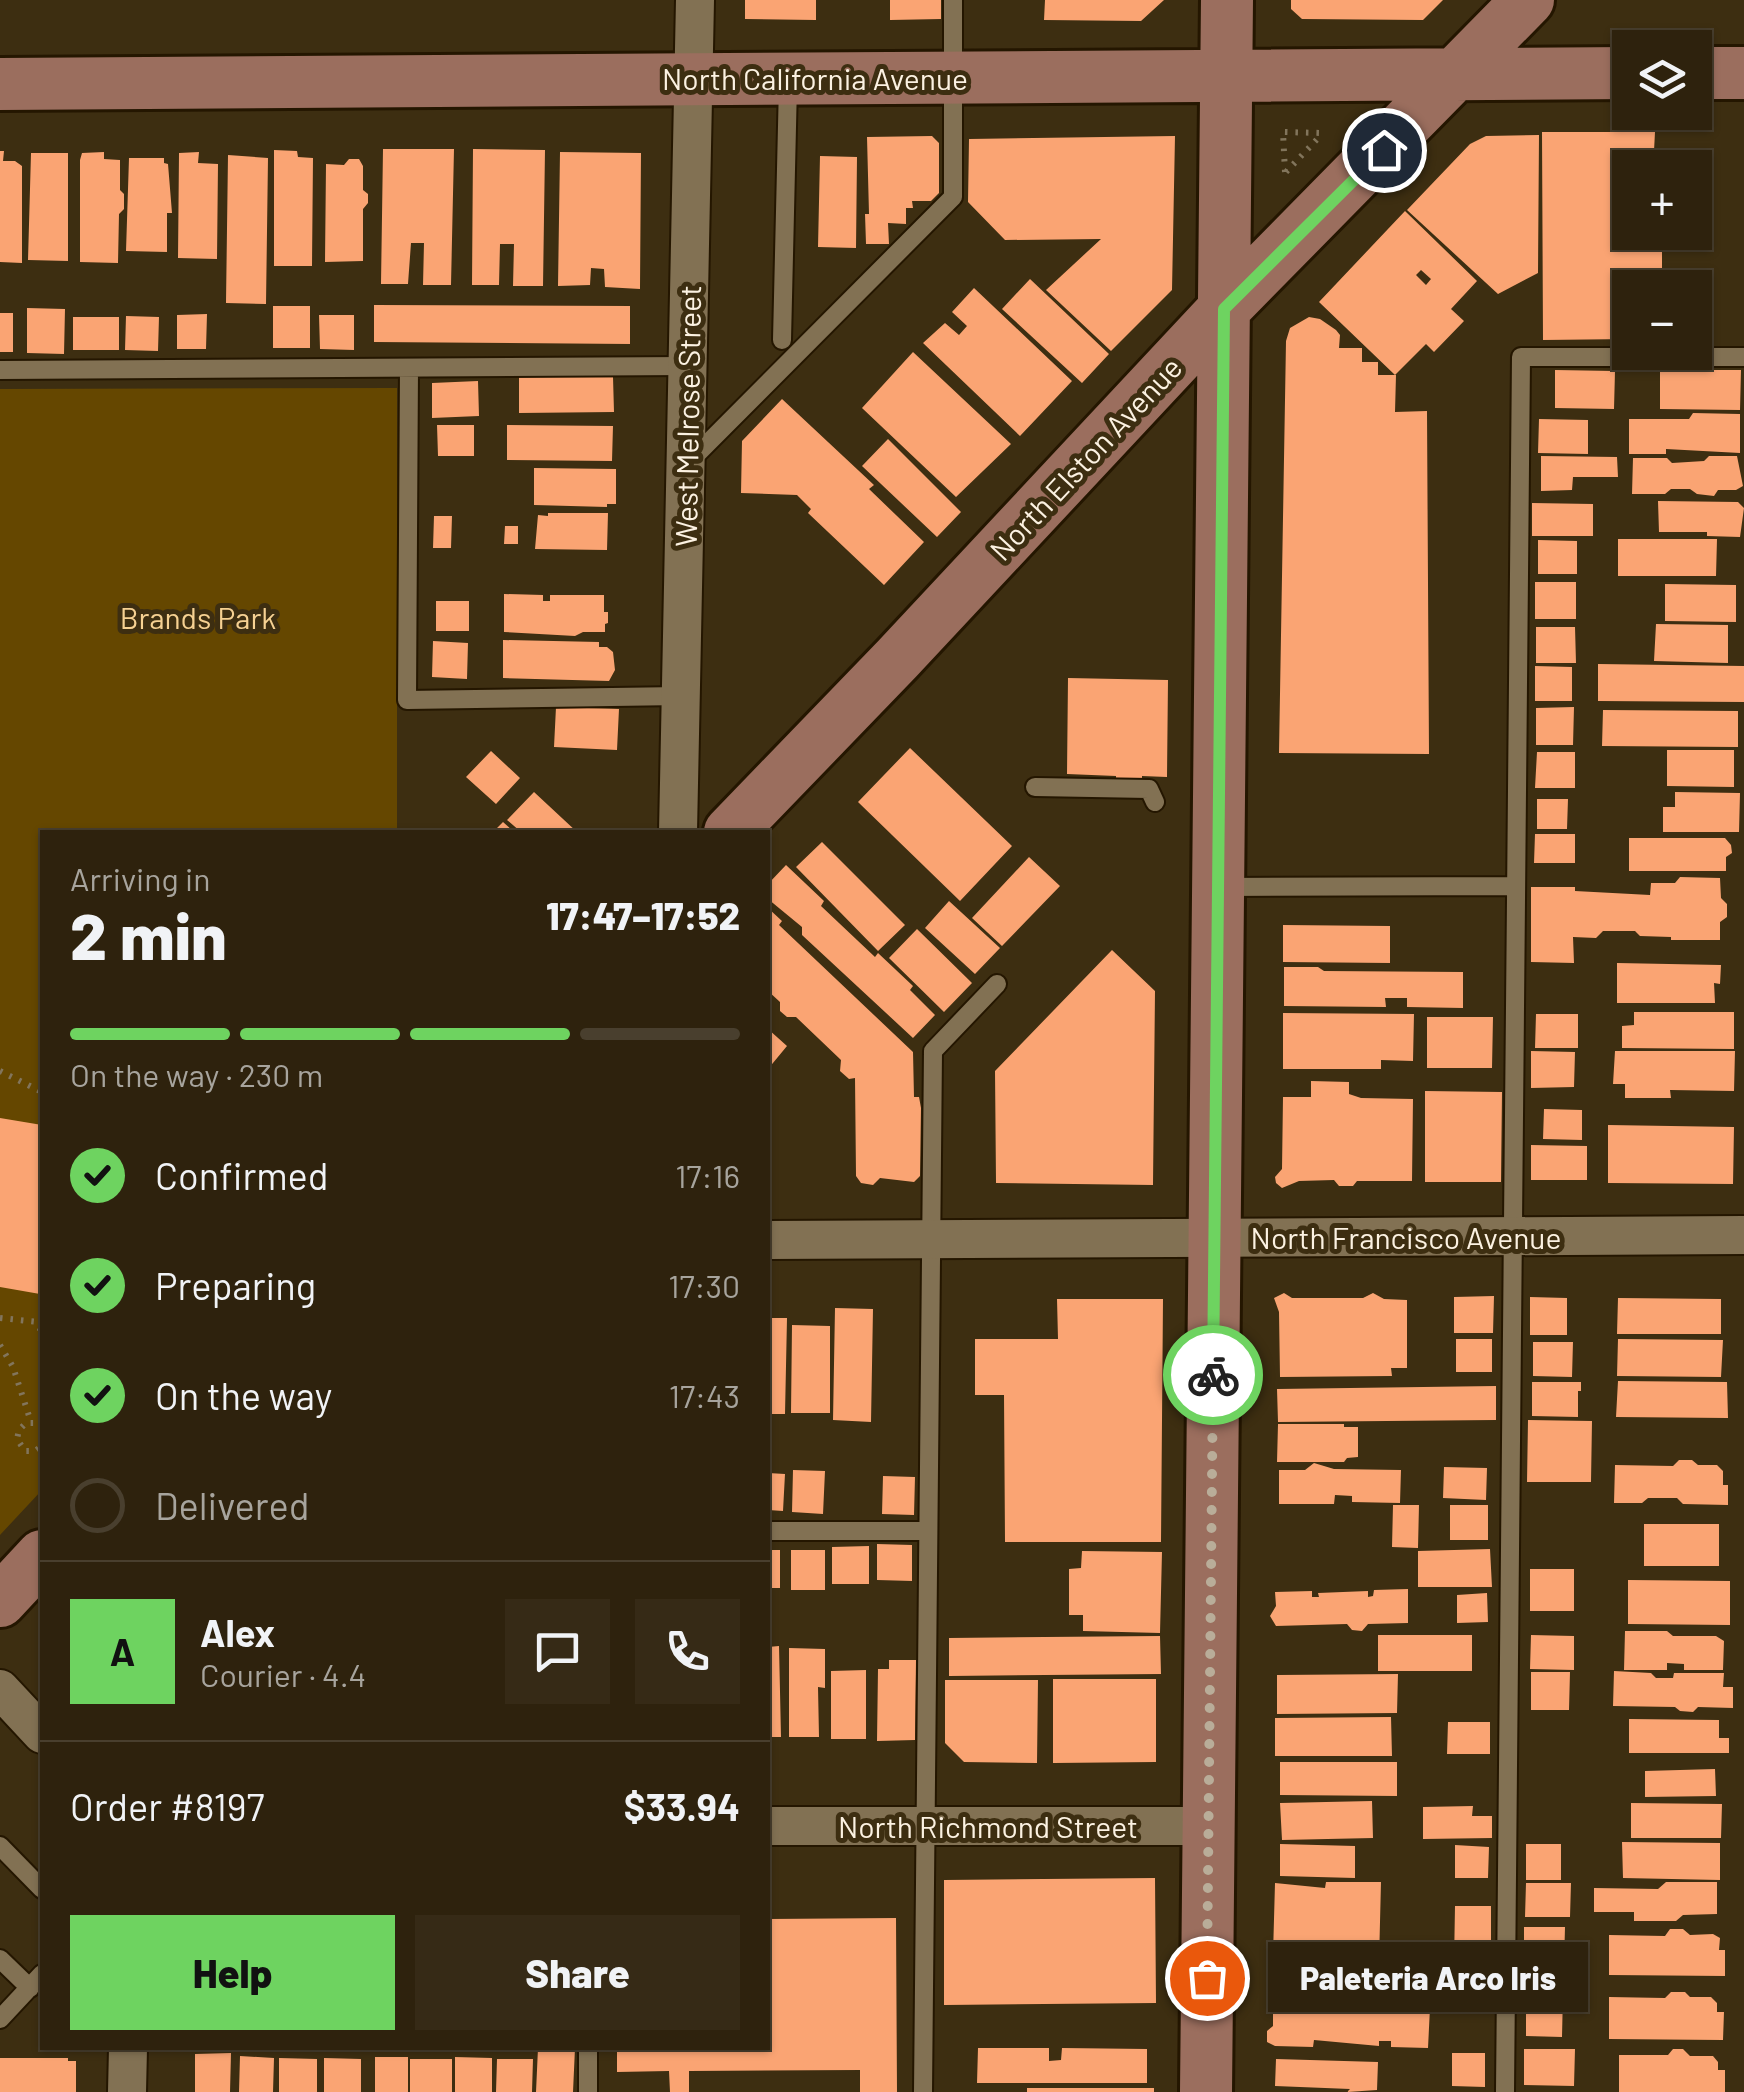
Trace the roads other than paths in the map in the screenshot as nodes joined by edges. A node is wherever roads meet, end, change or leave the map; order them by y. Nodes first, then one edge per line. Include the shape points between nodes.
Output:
1 (694, 0) edge
2 (954, 0) edge
3 (1227, 0) edge
4 (1524, 2) edge
5 (1612, 73) edge
6 (1712, 73) edge
7 (1744, 73) edge
8 (1227, 74) junction
9 (1458, 74) junction
10 (953, 77) junction
11 (788, 78) junction
12 (694, 79) junction
13 (0, 84) edge
14 (1224, 309) junction
15 (782, 340) dead end
16 (1744, 357) edge
17 (688, 366) junction
18 (409, 368) junction
19 (0, 370) edge
20 (686, 466) junction
21 (682, 696) junction
22 (1035, 787) dead end
23 (1155, 802) dead end
24 (678, 830) edge
25 (732, 830) edge
26 (1516, 886) junction
27 (1218, 887) junction
28 (997, 984) dead end
29 (1513, 1236) junction
30 (1744, 1236) edge
31 (1215, 1238) junction
32 (931, 1239) junction
33 (770, 1240) edge
34 (770, 1531) edge
35 (928, 1531) junction
36 (40, 1558) edge
37 (0, 1601) edge
38 (0, 1690) edge
39 (40, 1732) edge
40 (770, 1826) edge
41 (926, 1826) junction
42 (1209, 1826) junction
43 (0, 1846) edge
44 (40, 1887) edge
45 (0, 1959) edge
46 (36, 1981) edge
47 (0, 2020) edge
48 (128, 2050) edge
49 (588, 2050) edge
50 (128, 2092) edge
51 (588, 2092) edge
52 (924, 2092) edge
53 (1206, 2092) edge
54 (1506, 2092) edge

1 - 12 street, West Melrose Street
2 - 10 lane
3 - 8 main road
4 - 9 main road, North Elston Avenue
5 - 9 main road, North California Avenue
6 - 7 main road
8 - 9 main road, North California Avenue
8 - 10 main road, North California Avenue
8 - 14 main road
9 - 14 main road, North Elston Avenue
10 - 11 main road, North California Avenue
10 - 20 lane via 953,197
11 - 12 main road, North California Avenue
11 - 15 lane
12 - 13 main road, North California Avenue
12 - 17 street, West Melrose Street
14 - 25 main road, North Elston Avenue
14 - 27 main road
16 - 26 lane via 1521,357
17 - 18 lane
17 - 20 street, West Melrose Street
18 - 19 lane
18 - 21 lane via 407,700
20 - 21 street, West Melrose Street
21 - 24 street, West Melrose Street
22 - 23 lane via 1150,789
26 - 27 lane
26 - 29 lane
27 - 31 main road
28 - 32 lane via 933,1050
29 - 30 street, North Francisco Avenue
29 - 31 street, North Francisco Avenue
29 - 54 lane
31 - 32 street, North Francisco Avenue
31 - 42 main road
32 - 33 street, North Francisco Avenue
32 - 35 lane
34 - 35 lane
35 - 41 lane
36 - 37 main road
38 - 39 street
40 - 41 street, North Richmond Street
41 - 42 street, North Richmond Street
41 - 52 lane
42 - 53 main road
43 - 44 lane
45 - 46 lane
46 - 47 lane
48 - 50 street
49 - 51 lane

